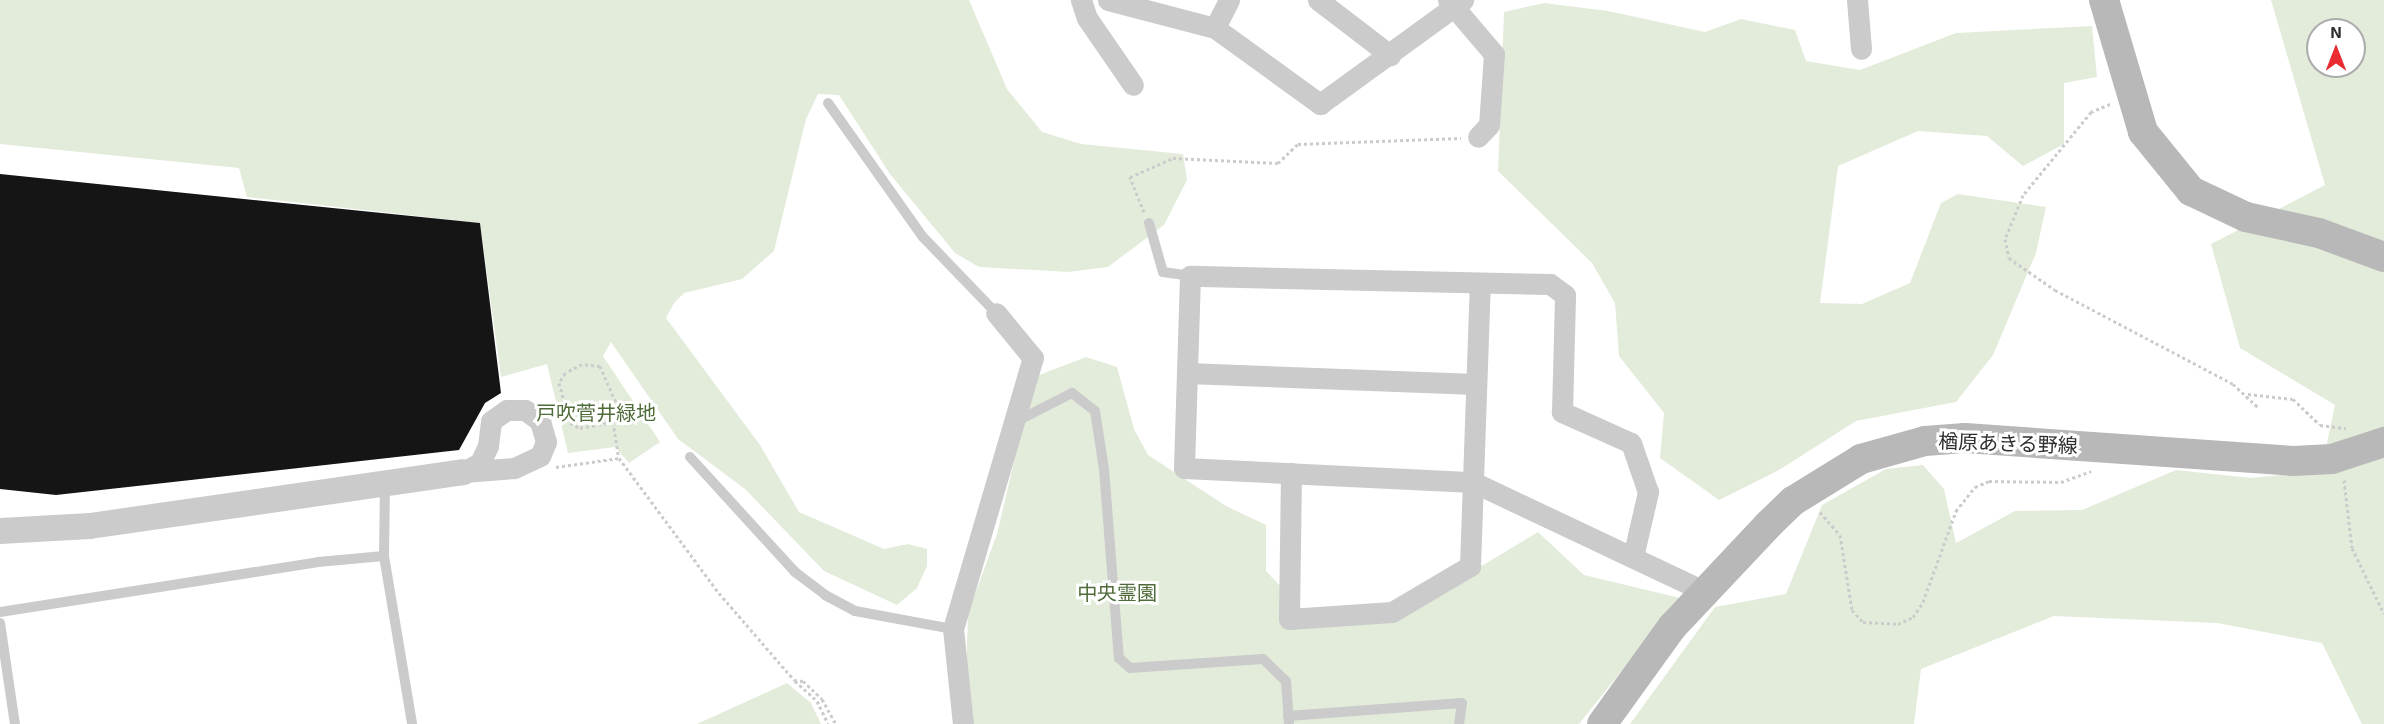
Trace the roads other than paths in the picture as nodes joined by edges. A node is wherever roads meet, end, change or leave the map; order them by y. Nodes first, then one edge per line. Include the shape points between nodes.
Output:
1 (1081, 0) edge
2 (1108, 0) edge
3 (1229, 0) edge
4 (1318, 0) edge
5 (1857, 0) edge
6 (2104, 0) edge
7 (1456, 3) edge
8 (1215, 28) junction
9 (1861, 49) dead end
10 (1390, 55) junction
11 (1133, 85) dead end
12 (828, 103) dead end
13 (1478, 137) road end
14 (1149, 223) road end
15 (2384, 257) edge
16 (1190, 276) junction
17 (1480, 283) junction
18 (996, 313) joint
19 (1187, 373) junction
20 (1476, 384) junction
21 (1017, 422) junction
22 (2384, 442) edge
23 (690, 456) dead end
24 (463, 472) dead end
25 (1292, 473) junction
26 (1473, 482) junction
27 (385, 483) junction
28 (0, 531) edge
29 (384, 556) junction
30 (1633, 557) junction
31 (1706, 592) junction
32 (0, 612) edge
33 (0, 623) edge
34 (953, 629) junction
35 (1288, 720) edge
36 (15, 724) edge
37 (412, 724) edge
38 (963, 724) edge
39 (1460, 724) edge
40 (1602, 724) edge

1 - 11 street via 1087,18
2 - 8 street
3 - 8 street
4 - 10 street
5 - 9 street
6 - 15 main road via 2143,132 2191,191 2246,217 2319,232
7 - 10 street
7 - 13 street via 1494,54 1489,125
8 - 10 street via 1320,104
12 - 18 lane via 922,236
14 - 16 lane via 1163,272
16 - 17 street
16 - 19 street
17 - 20 street
17 - 30 street via 1550,284 1565,295 1562,412 1631,443 1648,492
18 - 21 street via 1032,354
19 - 20 street
19 - 25 street via 1184,468
20 - 26 street
21 - 34 street
21 - 35 lane via 1072,393 1095,411 1104,469 1119,658 1130,668 1263,658 1284,676
22 - 31 main road, 楢原あきる野線 via 2332,459 2293,461 2003,440 1925,441 1861,459 1793,501
23 - 34 lane via 787,564 825,595 855,611
24 - 27 street
25 - 26 street
25 - 26 street via 1289,619 1392,612 1470,566
26 - 30 street
27 - 28 street via 90,526
27 - 29 lane
29 - 32 lane via 318,562
29 - 37 lane
30 - 31 street
31 - 40 main road, 楢原あきる野線 via 1672,627
33 - 36 lane
34 - 38 street
35 - 39 lane via 1462,703

